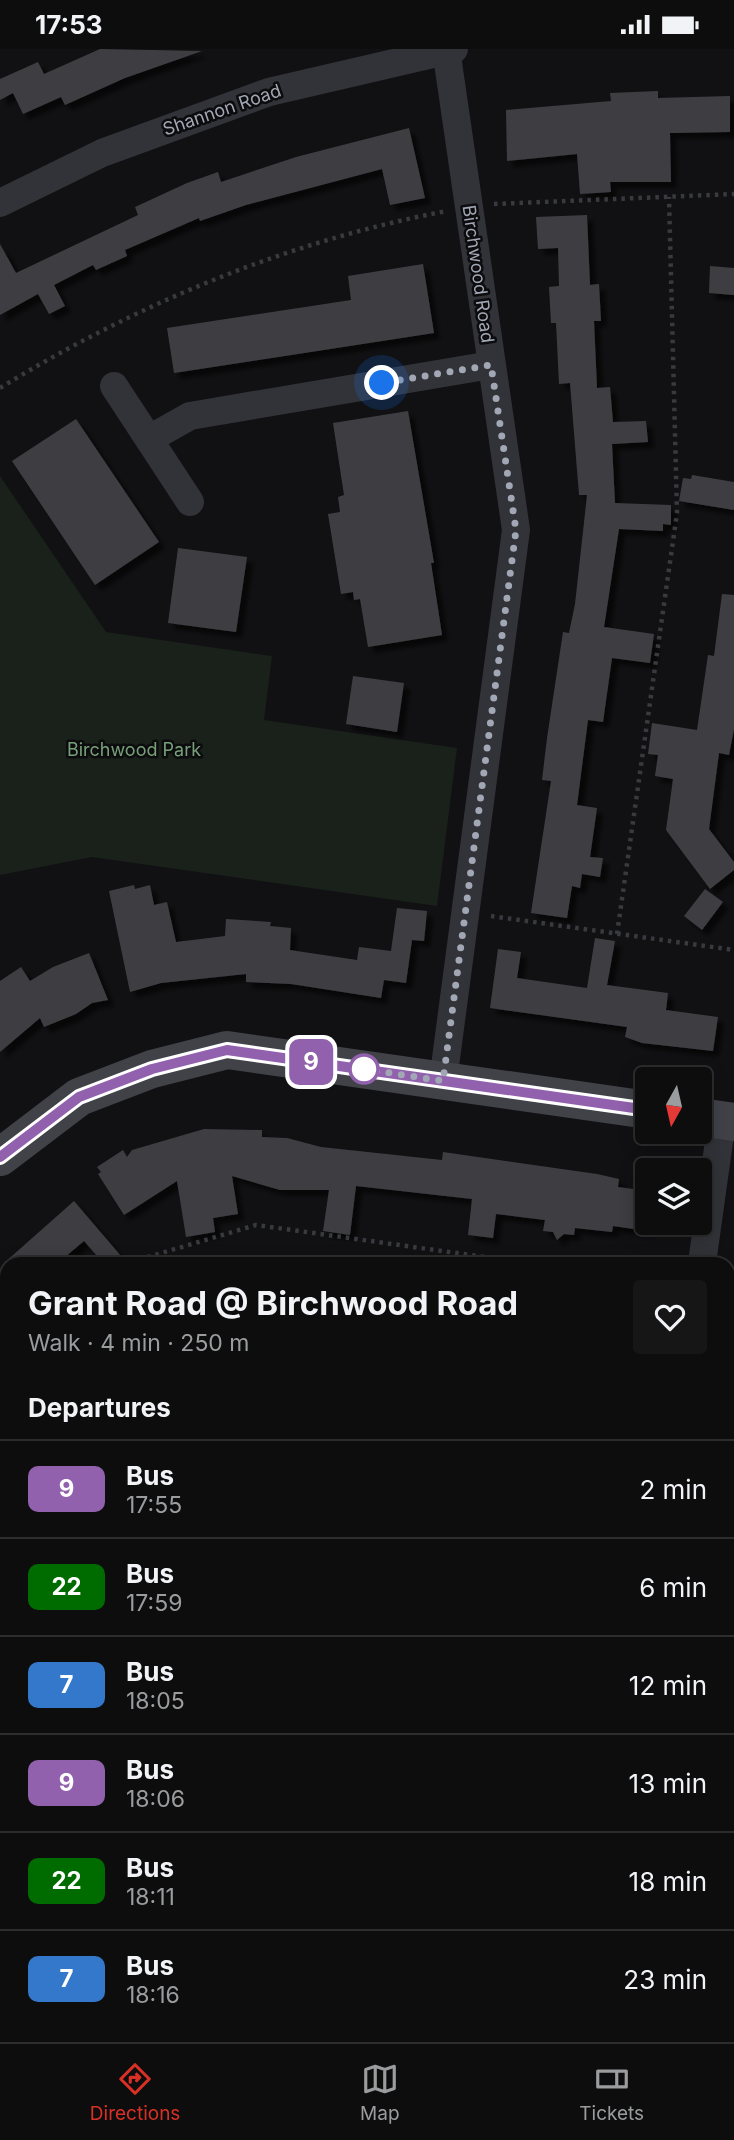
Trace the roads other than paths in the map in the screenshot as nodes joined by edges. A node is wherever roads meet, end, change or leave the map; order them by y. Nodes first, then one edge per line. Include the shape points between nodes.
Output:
1 (449, 49) edge
2 (0, 203) edge
3 (491, 365) junction
4 (114, 386) dead end
5 (149, 439) junction
6 (190, 502) dead end
7 (443, 1081) junction
8 (635, 1108) edge
9 (719, 1120) edge
10 (2, 1152) edge
11 (703, 1257) edge

1 - 2 street, Shannon Road via 269,92 102,153
1 - 3 street, Birchwood Road
3 - 5 street via 190,416
3 - 7 street, Birchwood Road via 516,530
4 - 5 street
5 - 6 street
7 - 8 street
7 - 10 street via 227,1050 152,1069 79,1097
9 - 11 street

